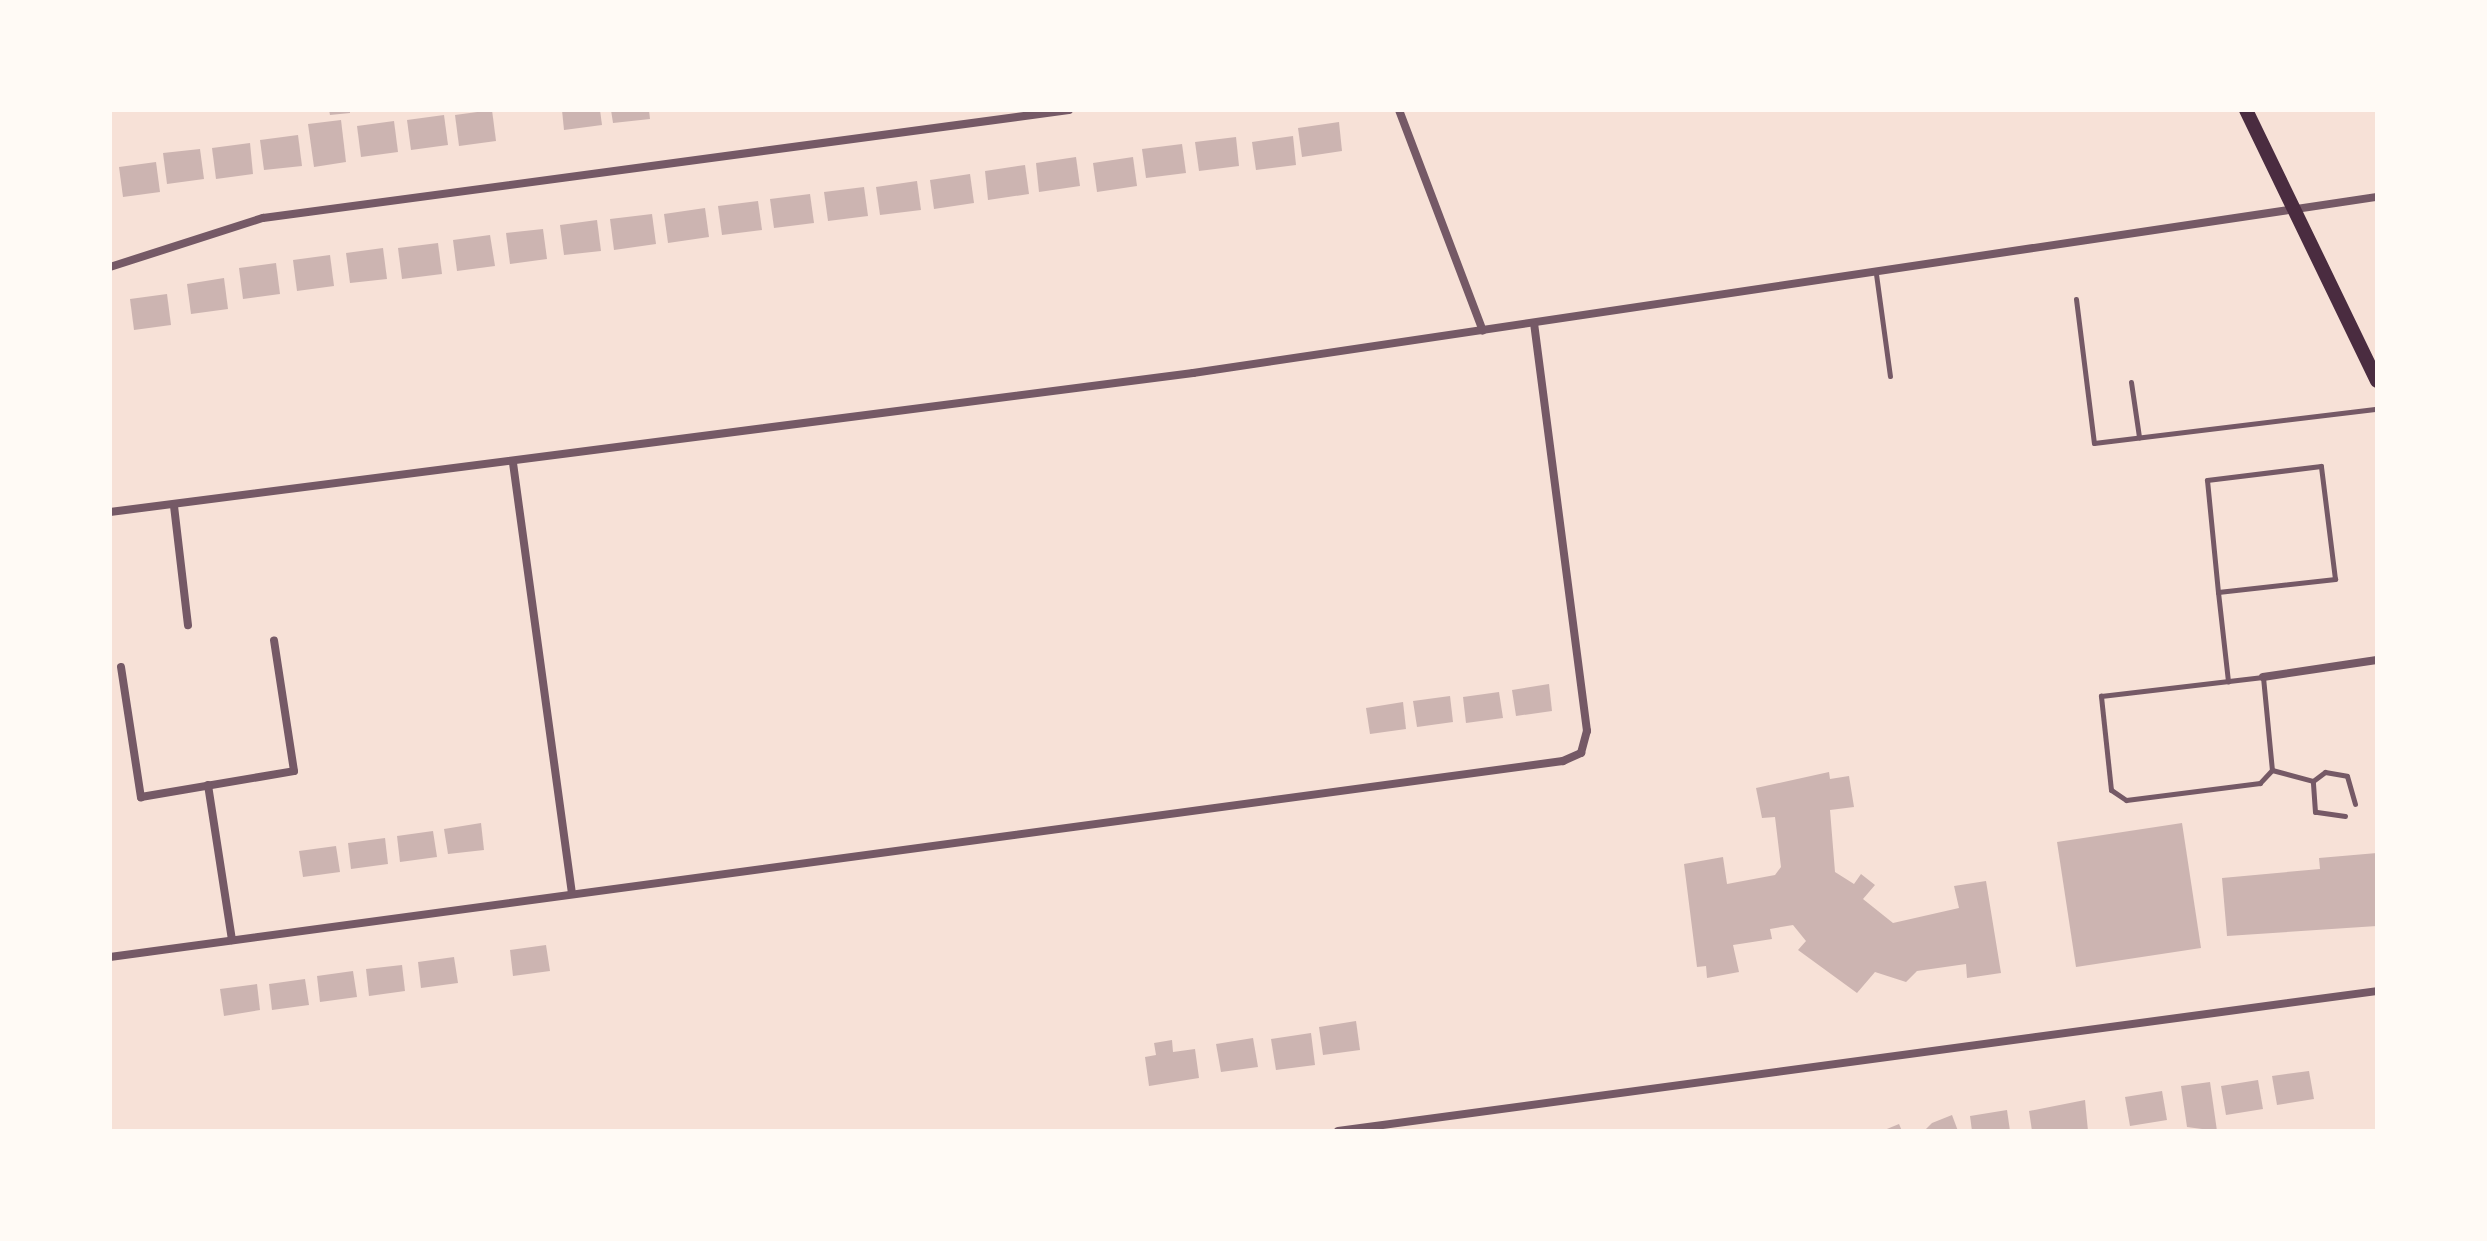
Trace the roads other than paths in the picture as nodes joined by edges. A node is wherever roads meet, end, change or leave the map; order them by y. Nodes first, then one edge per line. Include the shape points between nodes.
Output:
1 (1069, 110) edge
2 (1399, 110) edge
3 (2246, 110) edge
4 (2377, 197) edge
5 (2297, 211) junction
6 (110, 267) edge
7 (1876, 274) junction
8 (2076, 299) dead end
9 (1534, 325) junction
10 (1483, 331) junction
11 (1890, 376) dead end
12 (2377, 381) edge
13 (2131, 382) dead end
14 (2377, 409) edge
15 (2139, 437) junction
16 (513, 463) junction
17 (174, 506) junction
18 (110, 512) edge
19 (2218, 592) junction
20 (188, 625) dead end
21 (274, 641) dead end
22 (2377, 660) edge
23 (121, 667) dead end
24 (2263, 677) junction
25 (2228, 681) junction
26 (2272, 770) junction
27 (2313, 781) junction
28 (208, 785) junction
29 (2355, 804) dead end
30 (2345, 816) dead end
31 (572, 893) junction
32 (232, 940) junction
33 (110, 957) edge
34 (2377, 991) edge
35 (1338, 1131) edge

1 - 6 street via 263,218
2 - 10 street
3 - 5 main road
4 - 5 street
5 - 7 street
5 - 12 main road
7 - 9 street
7 - 11 lane
8 - 15 lane via 2094,443
9 - 10 street
9 - 31 street via 1585,711 1581,753 1549,764
10 - 16 street
13 - 15 lane
14 - 15 lane
16 - 17 street
16 - 31 street
17 - 18 street
17 - 20 street
19 - 19 lane via 2207,480 2321,466 2335,579
19 - 25 lane
21 - 28 street via 294,771
22 - 24 street
23 - 28 street via 141,797
24 - 25 lane
24 - 26 lane
25 - 26 lane via 2101,696 2111,790 2126,800 2260,783
26 - 27 lane
27 - 29 lane via 2333,771 2347,776
27 - 30 lane via 2315,812
28 - 32 street
31 - 32 street
32 - 33 street
34 - 35 street

